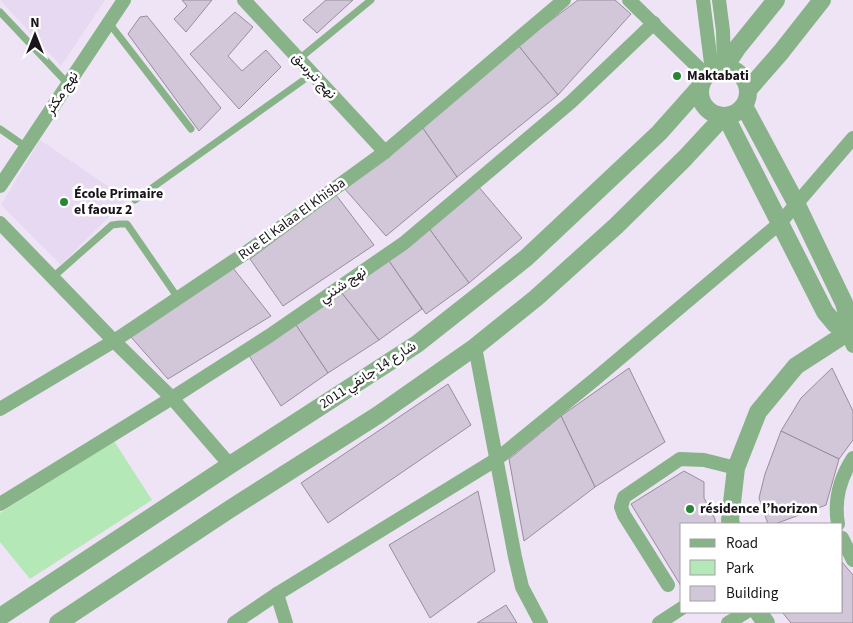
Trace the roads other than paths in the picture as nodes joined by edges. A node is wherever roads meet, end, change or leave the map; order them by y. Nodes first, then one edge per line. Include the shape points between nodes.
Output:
1 (124, 0) edge
2 (244, 0) edge
3 (371, 0) edge
4 (564, 0) edge
5 (629, 0) edge
6 (703, 0) edge
7 (719, 0) edge
8 (776, 0) edge
9 (822, 0) edge
10 (0, 12) edge
11 (109, 23) junction
12 (654, 24) junction
13 (298, 59) junction
14 (312, 74) junction
15 (713, 74) junction
16 (68, 84) junction
17 (746, 98) junction
18 (724, 117) junction
19 (0, 129) edge
20 (191, 129) dead end
21 (853, 138) edge
22 (26, 147) junction
23 (385, 152) junction
24 (0, 186) edge
25 (135, 200) dead end
26 (796, 203) junction
27 (0, 223) edge
28 (780, 223) junction
29 (53, 278) junction
30 (178, 298) junction
31 (851, 337) edge
32 (114, 341) junction
33 (475, 347) junction
34 (172, 398) junction
35 (0, 409) edge
36 (853, 458) edge
37 (497, 459) junction
38 (230, 465) junction
39 (736, 468) junction
40 (0, 504) edge
41 (731, 523) edge
42 (838, 523) edge
43 (843, 542) edge
44 (853, 560) edge
45 (668, 585) dead end
46 (278, 594) junction
47 (680, 609) edge
48 (744, 613) edge
49 (0, 617) edge
50 (58, 623) edge
51 (234, 623) edge
52 (286, 623) edge
53 (541, 623) edge
54 (659, 623) edge
55 (728, 623) edge

1 - 11 street, نهج مكثر
2 - 13 street, نهج تبرسق
3 - 13 lane
4 - 23 street, Rue El Kalaa El Khisba
5 - 12 street
6 - 15 street
7 - 15 street via 722,32
8 - 15 street, شارع 14 جانفي 2011
9 - 17 street
10 - 16 lane
11 - 16 street, نهج مكثر
11 - 20 lane
12 - 15 street
12 - 34 street, نهج شنني via 571,102 404,244
13 - 14 street, نهج تبرسق
14 - 23 street, نهج تبرسق
14 - 25 lane
15 - 17 street via 733,70 741,74 746,82
15 - 18 street via 700,97 706,109
15 - 38 street, شارع 14 جانفي 2011 via 659,133 526,258 417,344
16 - 22 street, نهج مكثر
17 - 18 street via 736,114
17 - 26 street
18 - 28 street
18 - 33 street via 616,226 536,298
19 - 22 lane
21 - 26 street
22 - 24 street, نهج مكثر
23 - 30 street, Rue El Kalaa El Khisba
26 - 28 street
26 - 31 street via 844,303
27 - 29 street
28 - 31 street via 825,312
28 - 37 street
29 - 30 lane via 112,225 127,224
29 - 32 street
30 - 32 street, Rue El Kalaa El Khisba
31 - 39 street via 796,366 758,412
32 - 34 street
32 - 35 street, Rue El Kalaa El Khisba
33 - 37 street
33 - 50 street via 378,415
34 - 38 street
34 - 40 street, نهج شنني
36 - 42 street via 841,482
37 - 46 street
37 - 53 street via 520,580
38 - 49 street, شارع 14 جانفي 2011
39 - 41 street
39 - 45 street via 704,460 680,459 624,497 621,507 624,515
43 - 44 street
46 - 51 street
46 - 52 street
47 - 54 street
48 - 55 street

